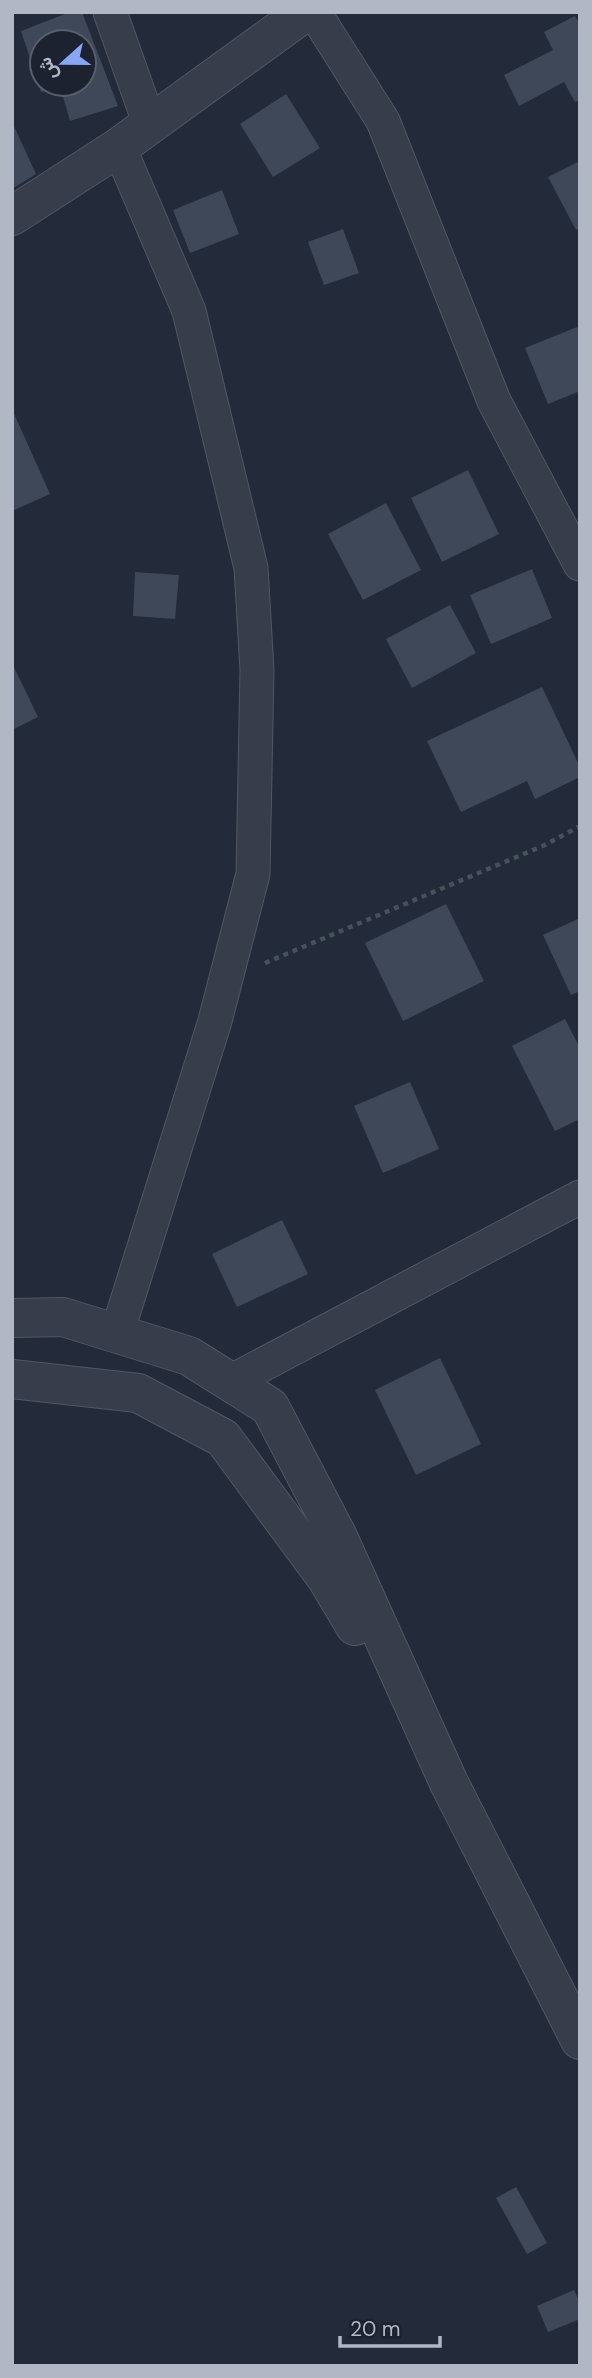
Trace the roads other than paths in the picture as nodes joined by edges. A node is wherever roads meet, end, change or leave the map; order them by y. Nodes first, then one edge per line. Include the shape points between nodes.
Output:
1 (110, 12) edge
2 (303, 14) edge
3 (150, 125) junction
4 (119, 147) junction
5 (12, 216) edge
6 (580, 564) edge
7 (580, 1197) edge
8 (12, 1318) edge
9 (117, 1333) junction
10 (12, 1379) edge
11 (230, 1382) junction
12 (449, 1783) junction
13 (580, 2040) edge

1 - 3 street
2 - 3 street
2 - 6 street via 383,121 494,401
3 - 4 street
4 - 5 street
4 - 9 street via 189,311 251,568 257,670 253,874 226,979
7 - 11 street
8 - 9 street via 63,1317
9 - 11 street via 189,1356
10 - 12 street via 138,1393 223,1438 327,1579
11 - 12 street via 270,1407 338,1537
12 - 13 street

